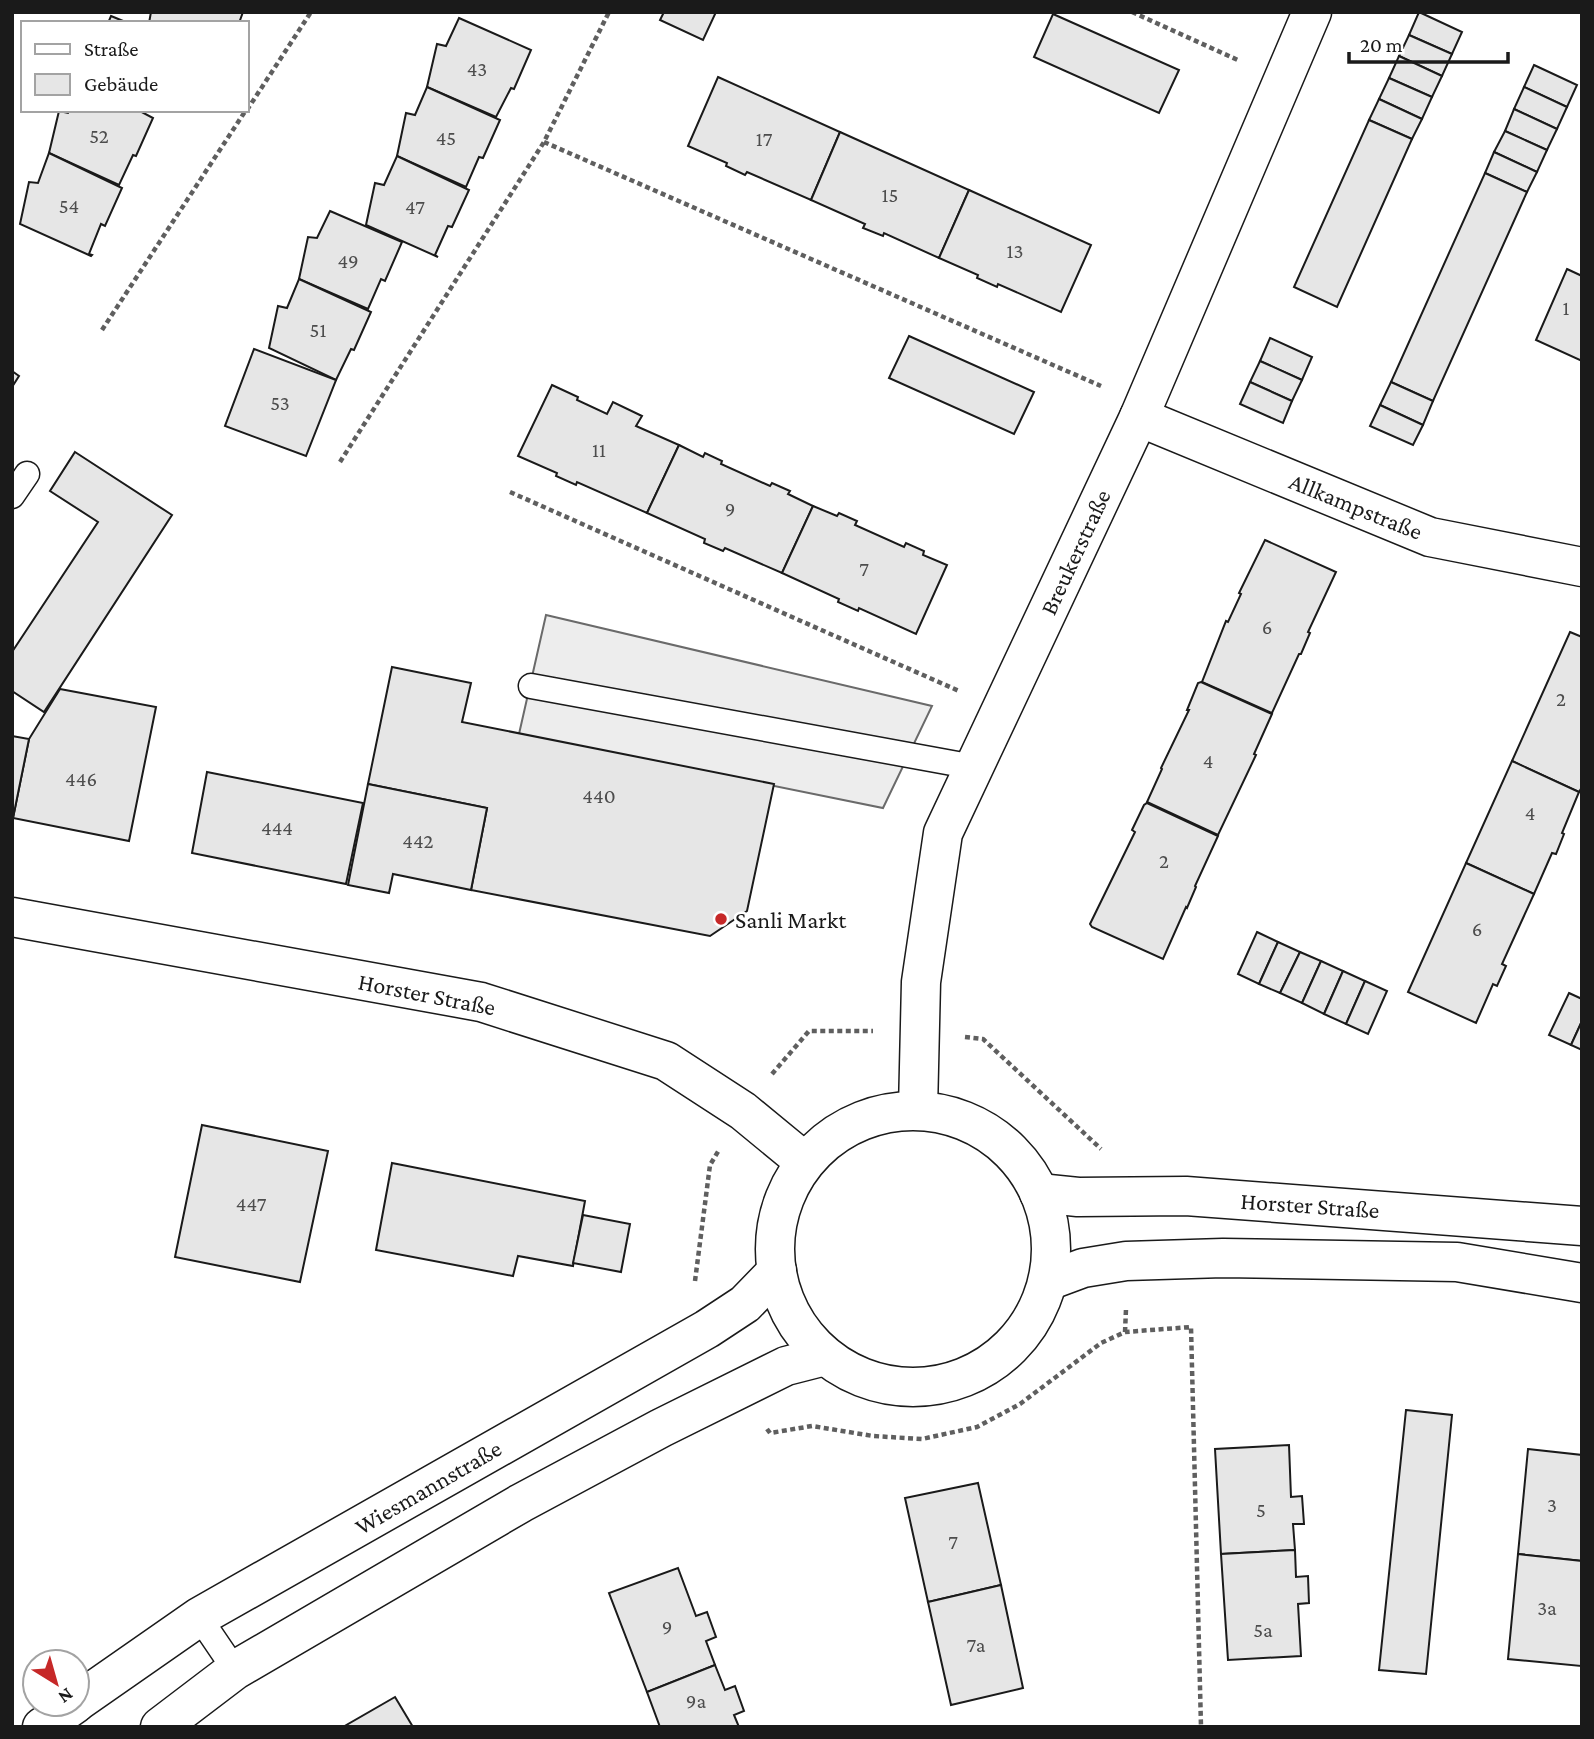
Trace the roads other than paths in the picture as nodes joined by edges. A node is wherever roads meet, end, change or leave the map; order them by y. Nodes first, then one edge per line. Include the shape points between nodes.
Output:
1 (1312, 12) edge
2 (1141, 411) junction
3 (27, 474) dead end
4 (12, 496) edge
5 (1582, 567) edge
6 (531, 686) dead end
7 (974, 767) junction
8 (12, 918) edge
9 (918, 1110) junction
10 (806, 1162) junction
11 (1039, 1193) junction
12 (1582, 1226) edge
13 (777, 1271) junction
14 (1048, 1281) junction
15 (1582, 1283) edge
16 (825, 1356) junction
17 (199, 1617) junction
18 (235, 1670) junction
19 (91, 1693) edge
20 (160, 1727) edge

1 - 2 main road, Breukerstraße
2 - 5 main road, Allkampstraße via 1430,537
2 - 7 main road, Breukerstraße
3 - 4 lane
6 - 7 lane
7 - 9 main road, Breukerstraße via 943,833 921,982
8 - 10 main road, Horster Straße via 481,1002 666,1061 743,1111
9 - 10 main road via 866,1117 828,1138
9 - 11 main road via 953,1115 992,1133 1023,1163
10 - 13 main road via 779,1209 773,1252
11 - 12 main road, Horster Straße via 1186,1196
11 - 14 main road via 1052,1244
13 - 16 main road via 782,1296 802,1334
13 - 17 main road, Wiesmannstraße via 745,1304 707,1329
14 - 15 main road, Horster Straße via 1083,1268 1126,1261 1223,1258 1457,1262
14 - 16 main road via 1028,1327 999,1359 960,1380 918,1388 873,1383
16 - 18 main road via 786,1366 744,1386 521,1503
17 - 18 lane
17 - 19 main road, Wiesmannstraße
18 - 20 main road

